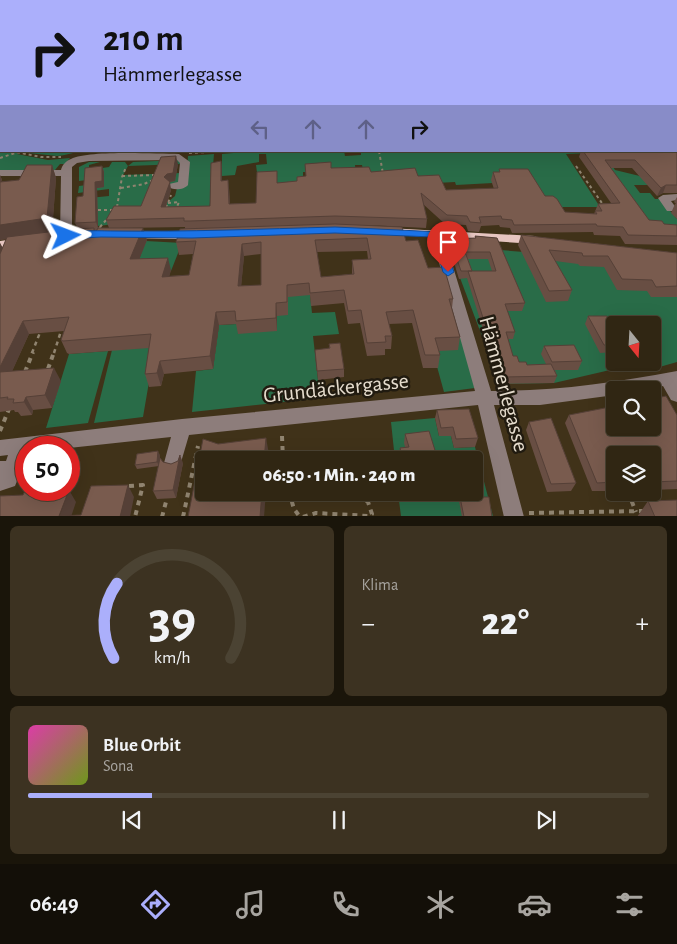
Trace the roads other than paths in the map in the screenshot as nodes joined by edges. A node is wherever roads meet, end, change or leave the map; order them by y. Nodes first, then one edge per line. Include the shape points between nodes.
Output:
1 (0, 173) edge
2 (66, 173) junction
3 (173, 190) road end
4 (677, 197) edge
5 (670, 208) dead end
6 (378, 232) edge
7 (97, 234) edge
8 (119, 234) edge
9 (201, 234) edge
10 (437, 234) junction
11 (62, 236) joint
12 (34, 240) edge
13 (548, 242) edge
14 (0, 244) edge
15 (672, 378) edge
16 (677, 395) edge
17 (485, 397) junction
18 (182, 428) junction
19 (80, 439) edge
20 (15, 446) edge
21 (0, 448) edge
22 (15, 460) edge
23 (174, 463) edge
24 (10, 472) edge
25 (514, 515) edge

1 - 2 street
2 - 3 street via 68,165 81,159 179,157 185,162 183,184
2 - 11 street
4 - 5 street via 664,198
6 - 10 main road
7 - 11 main road
8 - 9 main road
10 - 13 main road
10 - 17 street, Hämmerlegasse
12 - 14 main road
15 - 16 street
15 - 17 street, Grundäckergasse via 604,391 540,398
17 - 18 street, Grundäckergasse
17 - 25 street, Hämmerlegasse
18 - 19 street, Grundäckergasse
18 - 23 street
20 - 21 street, Grundäckergasse
22 - 24 street

